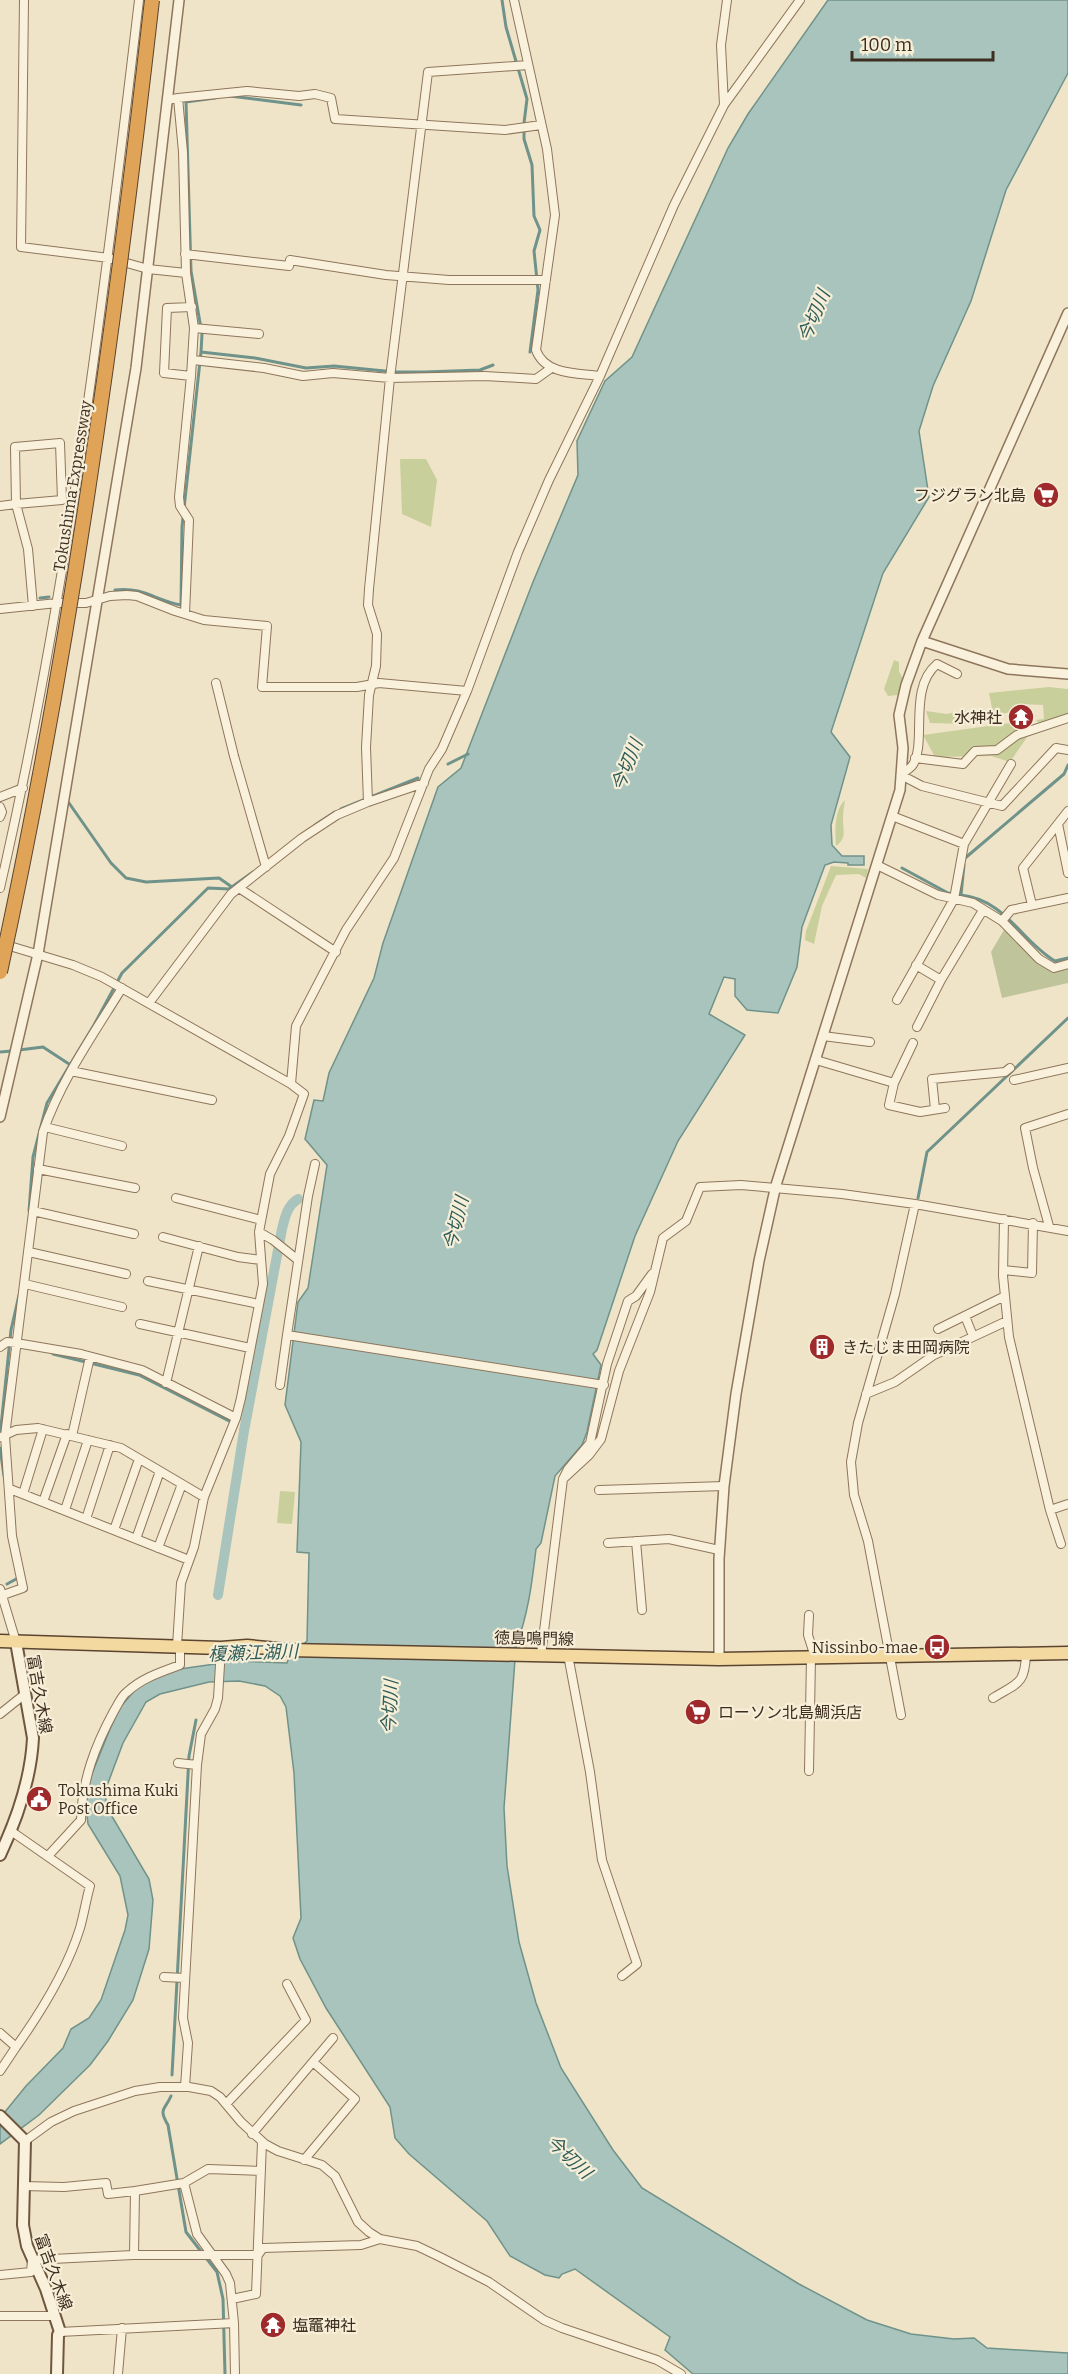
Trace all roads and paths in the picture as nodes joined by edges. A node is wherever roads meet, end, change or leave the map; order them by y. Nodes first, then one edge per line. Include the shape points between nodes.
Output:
1 (24, 0) edge
2 (139, 0) edge
3 (152, 0) edge
4 (179, 0) edge
5 (514, 0) edge
6 (727, 0) edge
7 (800, 0) edge
8 (521, 66) junction
9 (178, 98) junction
10 (167, 100) junction
11 (724, 105) junction
12 (422, 125) junction
13 (541, 125) junction
14 (189, 254) junction
15 (109, 258) junction
16 (148, 269) junction
17 (186, 273) junction
18 (402, 276) junction
19 (540, 280) junction
20 (192, 307) junction
21 (1068, 314) edge
22 (199, 328) junction
23 (259, 334) dead end
24 (198, 360) junction
25 (550, 369) junction
26 (390, 374) junction
27 (192, 376) junction
28 (600, 376) junction
29 (16, 504) junction
30 (0, 506) edge
31 (99, 600) junction
32 (57, 603) junction
33 (33, 606) junction
34 (0, 609) edge
35 (185, 615) junction
36 (922, 641) junction
37 (957, 674) dead end
38 (1068, 674) edge
39 (216, 683) dead end
40 (372, 684) junction
41 (467, 691) junction
42 (1068, 718) edge
43 (1068, 750) edge
44 (915, 758) junction
45 (1011, 764) dead end
46 (901, 775) junction
47 (424, 783) junction
48 (23, 788) junction
49 (0, 797) edge
50 (368, 798) junction
51 (988, 803) junction
52 (0, 807) edge
53 (1068, 811) edge
54 (892, 816) junction
55 (0, 817) edge
56 (1058, 824) junction
57 (963, 844) junction
58 (265, 864) junction
59 (877, 864) junction
60 (1068, 873) edge
61 (0, 888) edge
62 (239, 888) junction
63 (1068, 898) edge
64 (954, 899) junction
65 (1032, 905) junction
66 (983, 910) junction
67 (1002, 921) junction
68 (0, 943) edge
69 (336, 952) junction
70 (38, 954) junction
71 (1068, 964) edge
72 (916, 966) junction
73 (0, 972) edge
74 (941, 980) junction
75 (118, 986) junction
76 (897, 1000) dead end
77 (149, 1003) junction
78 (917, 1027) dead end
79 (823, 1036) junction
80 (870, 1042) dead end
81 (913, 1043) dead end
82 (816, 1060) junction
83 (1010, 1068) dead end
84 (1068, 1068) edge
85 (70, 1071) junction
86 (1014, 1080) dead end
87 (894, 1083) junction
88 (291, 1084) junction
89 (212, 1100) dead end
90 (945, 1108) dead end
91 (935, 1109) junction
92 (1068, 1114) edge
93 (0, 1117) edge
94 (45, 1127) junction
95 (122, 1146) dead end
96 (315, 1164) dead end
97 (38, 1169) junction
98 (135, 1188) dead end
99 (776, 1188) junction
100 (176, 1198) dead end
101 (915, 1204) junction
102 (33, 1211) junction
103 (1004, 1219) junction
104 (261, 1220) junction
105 (1033, 1223) junction
106 (1049, 1226) junction
107 (1068, 1230) edge
108 (259, 1232) junction
109 (134, 1234) dead end
110 (163, 1237) dead end
111 (199, 1246) junction
112 (29, 1252) junction
113 (261, 1260) junction
114 (298, 1260) junction
115 (1003, 1270) junction
116 (653, 1273) junction
117 (126, 1274) dead end
118 (148, 1281) dead end
119 (25, 1284) junction
120 (189, 1289) junction
121 (1005, 1296) junction
122 (259, 1304) junction
123 (122, 1307) dead end
124 (965, 1316) junction
125 (1007, 1321) junction
126 (140, 1324) dead end
127 (938, 1329) dead end
128 (179, 1333) junction
129 (290, 1335) junction
130 (973, 1336) junction
131 (9, 1343) edge
132 (250, 1348) junction
133 (90, 1356) junction
134 (166, 1383) junction
135 (602, 1384) junction
136 (280, 1385) dead end
137 (866, 1394) junction
138 (236, 1418) junction
139 (43, 1429) junction
140 (69, 1435) junction
141 (2, 1437) edge
142 (88, 1440) junction
143 (110, 1445) junction
144 (139, 1459) junction
145 (160, 1471) junction
146 (563, 1479) junction
147 (182, 1484) junction
148 (724, 1486) junction
149 (10, 1489) junction
150 (599, 1490) dead end
151 (23, 1494) junction
152 (204, 1497) junction
153 (44, 1502) junction
154 (1068, 1504) edge
155 (65, 1510) junction
156 (1050, 1510) junction
157 (86, 1519) junction
158 (114, 1530) junction
159 (136, 1539) junction
160 (636, 1541) junction
161 (608, 1543) dead end
162 (1061, 1544) dead end
163 (158, 1548) junction
164 (719, 1550) junction
165 (189, 1560) junction
166 (2, 1592) edge
167 (642, 1610) dead end
168 (809, 1615) dead end
169 (0, 1641) edge
170 (16, 1642) junction
171 (178, 1646) junction
172 (221, 1652) junction
173 (1068, 1653) edge
174 (1026, 1654) junction
175 (538, 1655) junction
176 (568, 1655) junction
177 (888, 1656) junction
178 (813, 1657) junction
179 (720, 1659) junction
180 (25, 1694) junction
181 (993, 1698) dead end
182 (0, 1714) edge
183 (901, 1715) dead end
184 (809, 1771) dead end
185 (6, 1837) edge
186 (0, 1855) edge
187 (48, 1856) junction
188 (622, 1976) dead end
189 (167, 1977) dead end
190 (183, 1978) junction
191 (287, 1984) dead end
192 (0, 2033) edge
193 (333, 2038) dead end
194 (16, 2047) junction
195 (313, 2062) junction
196 (0, 2071) edge
197 (185, 2087) junction
198 (226, 2104) junction
199 (0, 2116) edge
200 (252, 2134) junction
201 (22, 2138) junction
202 (262, 2142) junction
203 (304, 2160) junction
204 (261, 2171) junction
205 (180, 2184) junction
206 (23, 2186) junction
207 (135, 2191) junction
208 (380, 2239) junction
209 (209, 2254) junction
210 (134, 2255) junction
211 (258, 2255) junction
212 (32, 2260) junction
213 (0, 2275) edge
214 (232, 2299) junction
215 (0, 2316) edge
216 (54, 2316) junction
217 (233, 2323) junction
218 (122, 2328) junction
219 (60, 2332) junction
220 (57, 2374) edge
221 (118, 2374) edge
222 (235, 2374) edge
223 (678, 2374) edge

1 - 15 street via 21,247
2 - 15 street
3 - 73 highway, Tokushima Expressway, bridge via 118,286 83,530
4 - 10 street
5 - 8 street
6 - 11 street via 721,45
7 - 11 street
8 - 12 street via 428,72
8 - 13 street
9 - 10 street
9 - 12 street via 247,91 315,94 332,98 335,118
9 - 14 street
10 - 16 street
11 - 28 street via 674,205
12 - 13 street via 505,130
12 - 18 street
13 - 19 street via 555,215
14 - 17 street
14 - 18 street via 289,267 290,260
15 - 16 street
15 - 32 street
16 - 17 street
16 - 31 street
17 - 20 street
18 - 19 street
18 - 26 street
19 - 25 street via 536,350
20 - 22 street
20 - 27 street via 166,308 164,373
21 - 36 street
22 - 23 street
22 - 24 street
24 - 26 street via 303,376
24 - 27 street
25 - 26 street via 536,379
25 - 28 street
26 - 40 street via 368,605 377,634
27 - 35 street via 179,497 189,520
28 - 41 street via 518,552
29 - 29 street via 15,447 60,443 62,500
29 - 30 street
29 - 33 street via 28,549
31 - 32 street
31 - 35 street via 136,596
31 - 70 street
32 - 33 street
32 - 48 street
33 - 34 street
35 - 40 street via 267,626 262,687
36 - 38 street via 1008,669
36 - 46 street via 899,716
37 - 44 street via 937,664 929,671 919,707
39 - 58 street
40 - 41 street
40 - 50 street via 366,747
41 - 47 street
42 - 44 street via 1017,735 997,750 975,751 963,764
43 - 51 street via 1056,748 1002,806
44 - 46 street
45 - 51 street
46 - 51 street via 922,786
46 - 54 street
47 - 50 street
47 - 69 street via 394,858 346,930
48 - 49 street
48 - 61 street
50 - 58 street
51 - 57 street
52 - 55 street
53 - 56 street
54 - 57 street
54 - 59 street
56 - 60 street
56 - 65 street via 1023,868
57 - 64 street
58 - 62 street
59 - 64 street
59 - 79 street
62 - 69 street
62 - 77 street via 224,902
63 - 65 street
64 - 66 street
64 - 72 street
65 - 67 street via 1011,910
66 - 67 street
66 - 74 street
67 - 71 street via 1039,959 1054,968
68 - 70 street
69 - 88 street via 296,1026
70 - 75 street
70 - 93 street
72 - 74 street
72 - 76 street
74 - 78 street
75 - 77 street
75 - 85 street
77 - 88 street
79 - 80 street
79 - 82 street
81 - 87 street
82 - 87 street
82 - 99 street
83 - 91 street via 1005,1072 932,1079
84 - 86 street
85 - 89 street
85 - 94 street
87 - 91 street via 889,1105 920,1112
88 - 104 street via 304,1094 270,1174
90 - 91 street
92 - 106 street via 1025,1128
94 - 95 street
94 - 97 street
96 - 114 street
97 - 98 street
97 - 102 street
99 - 101 street
99 - 116 street via 700,1187 686,1221 663,1238
99 - 148 street via 759,1261
100 - 104 street
101 - 103 street
101 - 137 street via 895,1294
102 - 109 street
102 - 112 street
103 - 105 street
103 - 115 street
104 - 108 street
105 - 106 street
105 - 115 street via 1032,1273
106 - 107 street
108 - 113 street
108 - 114 street
110 - 111 street
111 - 113 street
111 - 120 street
112 - 117 street
112 - 119 street
113 - 122 street
114 - 129 street
115 - 121 street
116 - 135 street via 628,1301
116 - 146 street via 601,1438
118 - 120 street
119 - 123 street
119 - 131 street
120 - 122 street
120 - 128 street
121 - 124 street
121 - 125 street
122 - 132 street
124 - 127 street
124 - 130 street
125 - 130 street
125 - 156 street
126 - 128 street
128 - 132 street
128 - 134 street
129 - 135 street
129 - 136 street
130 - 137 street via 934,1355 896,1382
131 - 133 street
131 - 141 street
132 - 138 street
133 - 134 street via 142,1370
133 - 140 street
134 - 138 street
135 - 146 street via 590,1443
137 - 177 street via 851,1462 854,1495 868,1540
138 - 152 street
139 - 140 street
139 - 141 street via 16,1430
139 - 151 street
140 - 142 street
140 - 153 street
141 - 149 street
142 - 143 street
142 - 155 street
143 - 144 street
143 - 157 street
144 - 145 street
144 - 158 street
145 - 147 street
145 - 159 street
146 - 175 street
147 - 152 street
147 - 163 street
148 - 150 street
148 - 164 street
149 - 151 street
149 - 166 street via 12,1536 23,1588
151 - 153 street
152 - 165 street
153 - 155 street
154 - 156 street
155 - 157 street
156 - 162 street
157 - 158 street
158 - 159 street
159 - 163 street
160 - 161 street
160 - 164 street via 669,1539
160 - 167 street
163 - 165 street
164 - 179 street
165 - 171 street via 179,1594
166 - 170 street
168 - 178 street via 804,1634
169 - 170 main road, 徳島鳴門線
170 - 171 main road, 徳島鳴門線
170 - 180 main road, 富吉久木線
171 - 172 main road, 徳島鳴門線
171 - 187 street via 180,1665 152,1675 125,1693 89,1766 81,1796 81,1820
172 - 175 main road, 徳島鳴門線 via 247,1646
172 - 190 street via 215,1709 188,1764
173 - 174 main road, 徳島鳴門線
174 - 177 main road, 徳島鳴門線
174 - 181 street via 1025,1673 1016,1684
175 - 176 main road, 徳島鳴門線
176 - 179 main road, 徳島鳴門線
176 - 188 street via 602,1860 637,1964
177 - 178 main road, 徳島鳴門線
177 - 183 street
178 - 179 main road, 徳島鳴門線
178 - 184 street
180 - 182 street
180 - 185 main road, 富吉久木線 via 33,1749 21,1801
185 - 186 main road, 富吉久木線
185 - 187 street
187 - 194 street via 90,1886 80,1928 62,1971
189 - 190 street
190 - 197 street via 183,2018 188,2043
191 - 198 street via 306,2019
192 - 194 street
193 - 195 street
194 - 196 street
195 - 200 street
195 - 203 street via 355,2099
197 - 198 street via 211,2091
197 - 201 street via 160,2087 110,2098 74,2111
198 - 200 street
199 - 201 main road
200 - 202 street
201 - 206 main road, 富吉久木線
202 - 203 street
202 - 204 street
203 - 208 street via 322,2165 335,2176 358,2222
204 - 205 street via 208,2169
204 - 211 street
205 - 207 street
205 - 209 street via 197,2234
206 - 207 street via 106,2183 108,2194
206 - 212 main road, 富吉久木線 via 23,2225
207 - 210 street
208 - 211 street via 361,2245 263,2248
208 - 223 street via 424,2250 489,2282 544,2320 657,2360
209 - 210 street
209 - 211 street
209 - 214 street via 226,2274
210 - 212 street
211 - 214 street via 256,2294
212 - 213 street via 31,2272
212 - 216 main road, 富吉久木線
214 - 217 street
215 - 216 street
216 - 219 main road, 富吉久木線
217 - 218 street
217 - 222 street
218 - 219 street
218 - 221 street
219 - 220 main road, 富吉久木線

